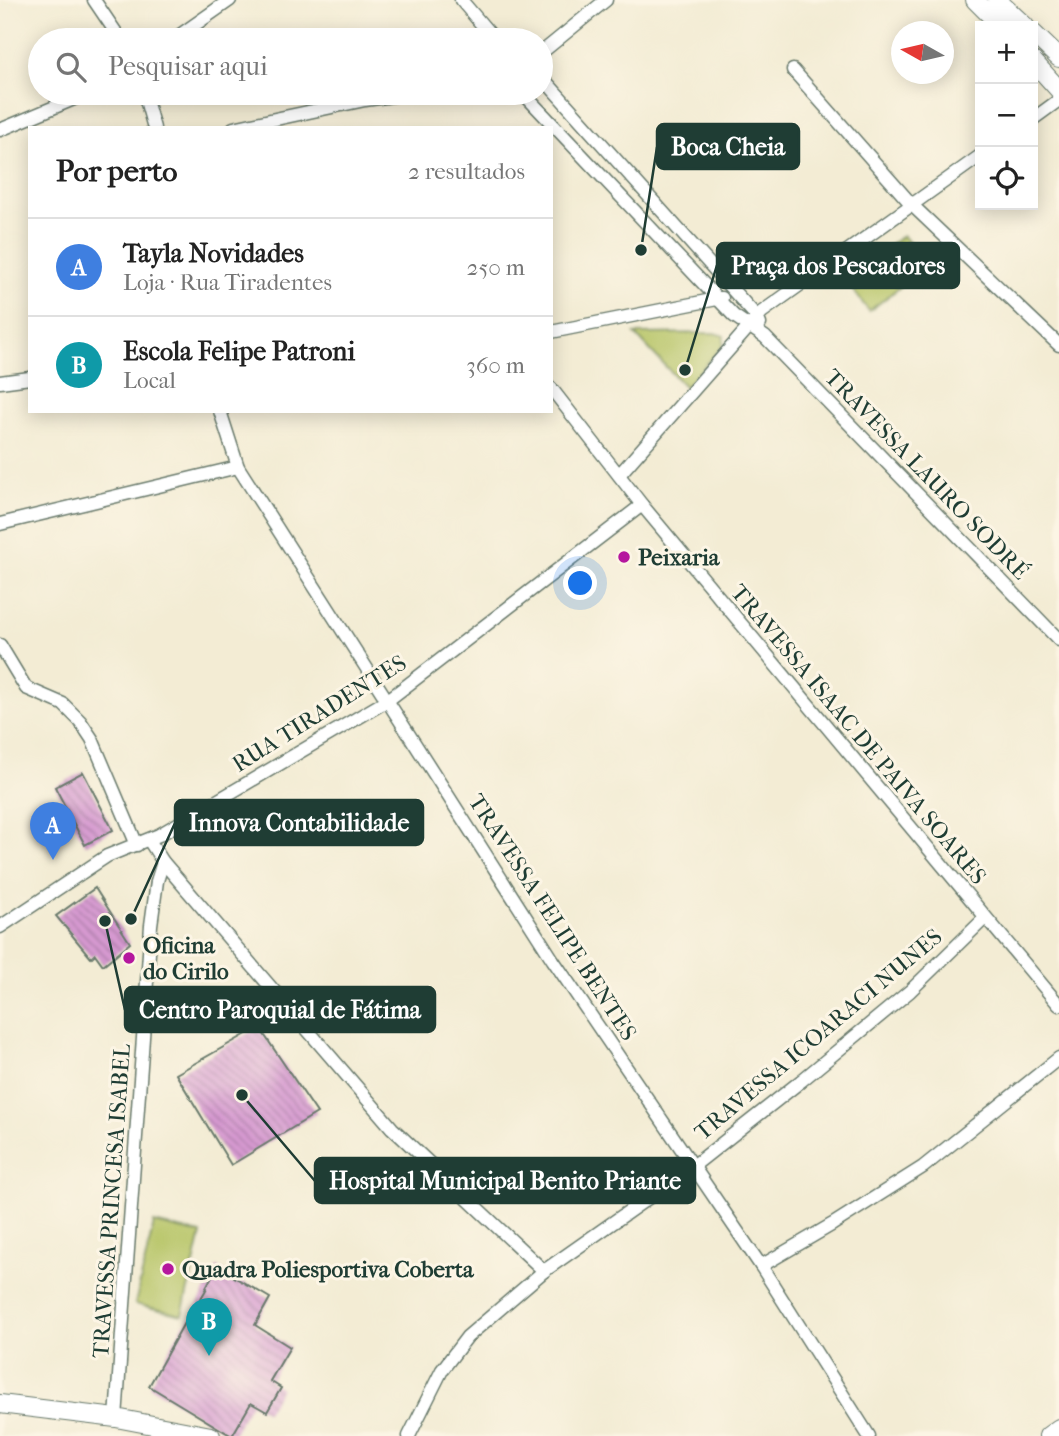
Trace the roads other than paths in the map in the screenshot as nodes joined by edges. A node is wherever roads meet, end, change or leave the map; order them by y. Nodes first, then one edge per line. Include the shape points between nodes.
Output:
1 (94, 0) edge
2 (230, 0) edge
3 (461, 0) edge
4 (606, 0) edge
5 (975, 0) edge
6 (997, 0) edge
7 (996, 21) edge
8 (1020, 21) edge
9 (113, 28) edge
10 (190, 28) edge
11 (485, 28) edge
12 (1038, 38) edge
13 (553, 43) edge
14 (1059, 58) edge
15 (1038, 67) edge
16 (793, 70) dead end
17 (553, 89) edge
18 (1059, 90) edge
19 (1059, 100) edge
20 (59, 105) edge
21 (147, 105) edge
22 (341, 105) edge
23 (534, 105) edge
24 (1038, 115) edge
25 (153, 126) edge
26 (242, 126) edge
27 (0, 130) edge
28 (975, 160) edge
29 (912, 205) junction
30 (736, 295) junction
31 (718, 299) junction
32 (752, 322) junction
33 (553, 332) edge
34 (1059, 345) edge
35 (28, 379) edge
36 (0, 382) edge
37 (553, 391) edge
38 (221, 413) edge
39 (238, 467) junction
40 (619, 475) junction
41 (642, 505) junction
42 (0, 524) edge
43 (1059, 640) edge
44 (0, 645) edge
45 (388, 700) junction
46 (143, 843) junction
47 (163, 862) junction
48 (985, 918) junction
49 (0, 927) edge
50 (1059, 1005) edge
51 (1059, 1058) edge
52 (692, 1167) junction
53 (761, 1266) junction
54 (544, 1271) junction
55 (0, 1404) edge
56 (116, 1418) junction
57 (1059, 1428) edge
58 (211, 1436) edge
59 (409, 1436) edge
60 (869, 1436) edge
61 (1048, 1436) edge

1 - 9 street
2 - 10 street
3 - 11 street
4 - 13 street
5 - 7 main road
6 - 8 main road
12 - 14 main road
15 - 18 main road
16 - 29 street
17 - 30 street, TRAVESSA LAURO SODRÉ
19 - 24 street
20 - 27 street
21 - 25 street
22 - 26 street
23 - 31 street
28 - 29 street
29 - 32 street
29 - 34 street
30 - 31 street
30 - 32 street, TRAVESSA LAURO SODRÉ
31 - 32 street via 734,316
31 - 33 street
32 - 40 street
32 - 43 street, TRAVESSA LAURO SODRÉ
35 - 36 street
37 - 40 street, TRAVESSA ISAAC DE PAIVA SOARES
38 - 39 street, TRAVESSA FELIPE BENTES
39 - 42 street
39 - 45 street, TRAVESSA FELIPE BENTES
40 - 41 street, TRAVESSA ISAAC DE PAIVA SOARES
41 - 45 street, RUA TIRADENTES
41 - 48 street, TRAVESSA ISAAC DE PAIVA SOARES
44 - 46 street via 26,688 64,704 80,721
45 - 46 street, RUA TIRADENTES
45 - 52 street, TRAVESSA FELIPE BENTES via 553,960
46 - 47 street
46 - 49 street, RUA TIRADENTES via 107,856
47 - 54 street via 392,1128
47 - 56 street, TRAVESSA PRINCESA ISABEL via 151,925
48 - 50 street, TRAVESSA ISAAC DE PAIVA SOARES
48 - 52 street, TRAVESSA ICOARACI NUNES via 910,991
51 - 53 street via 923,1167
52 - 53 street, TRAVESSA FELIPE BENTES
52 - 54 street, TRAVESSA ICOARACI NUNES
53 - 60 street, TRAVESSA FELIPE BENTES
54 - 59 street, TRAVESSA ICOARACI NUNES via 467,1337 442,1370
55 - 56 main road
56 - 58 main road
57 - 61 main road

